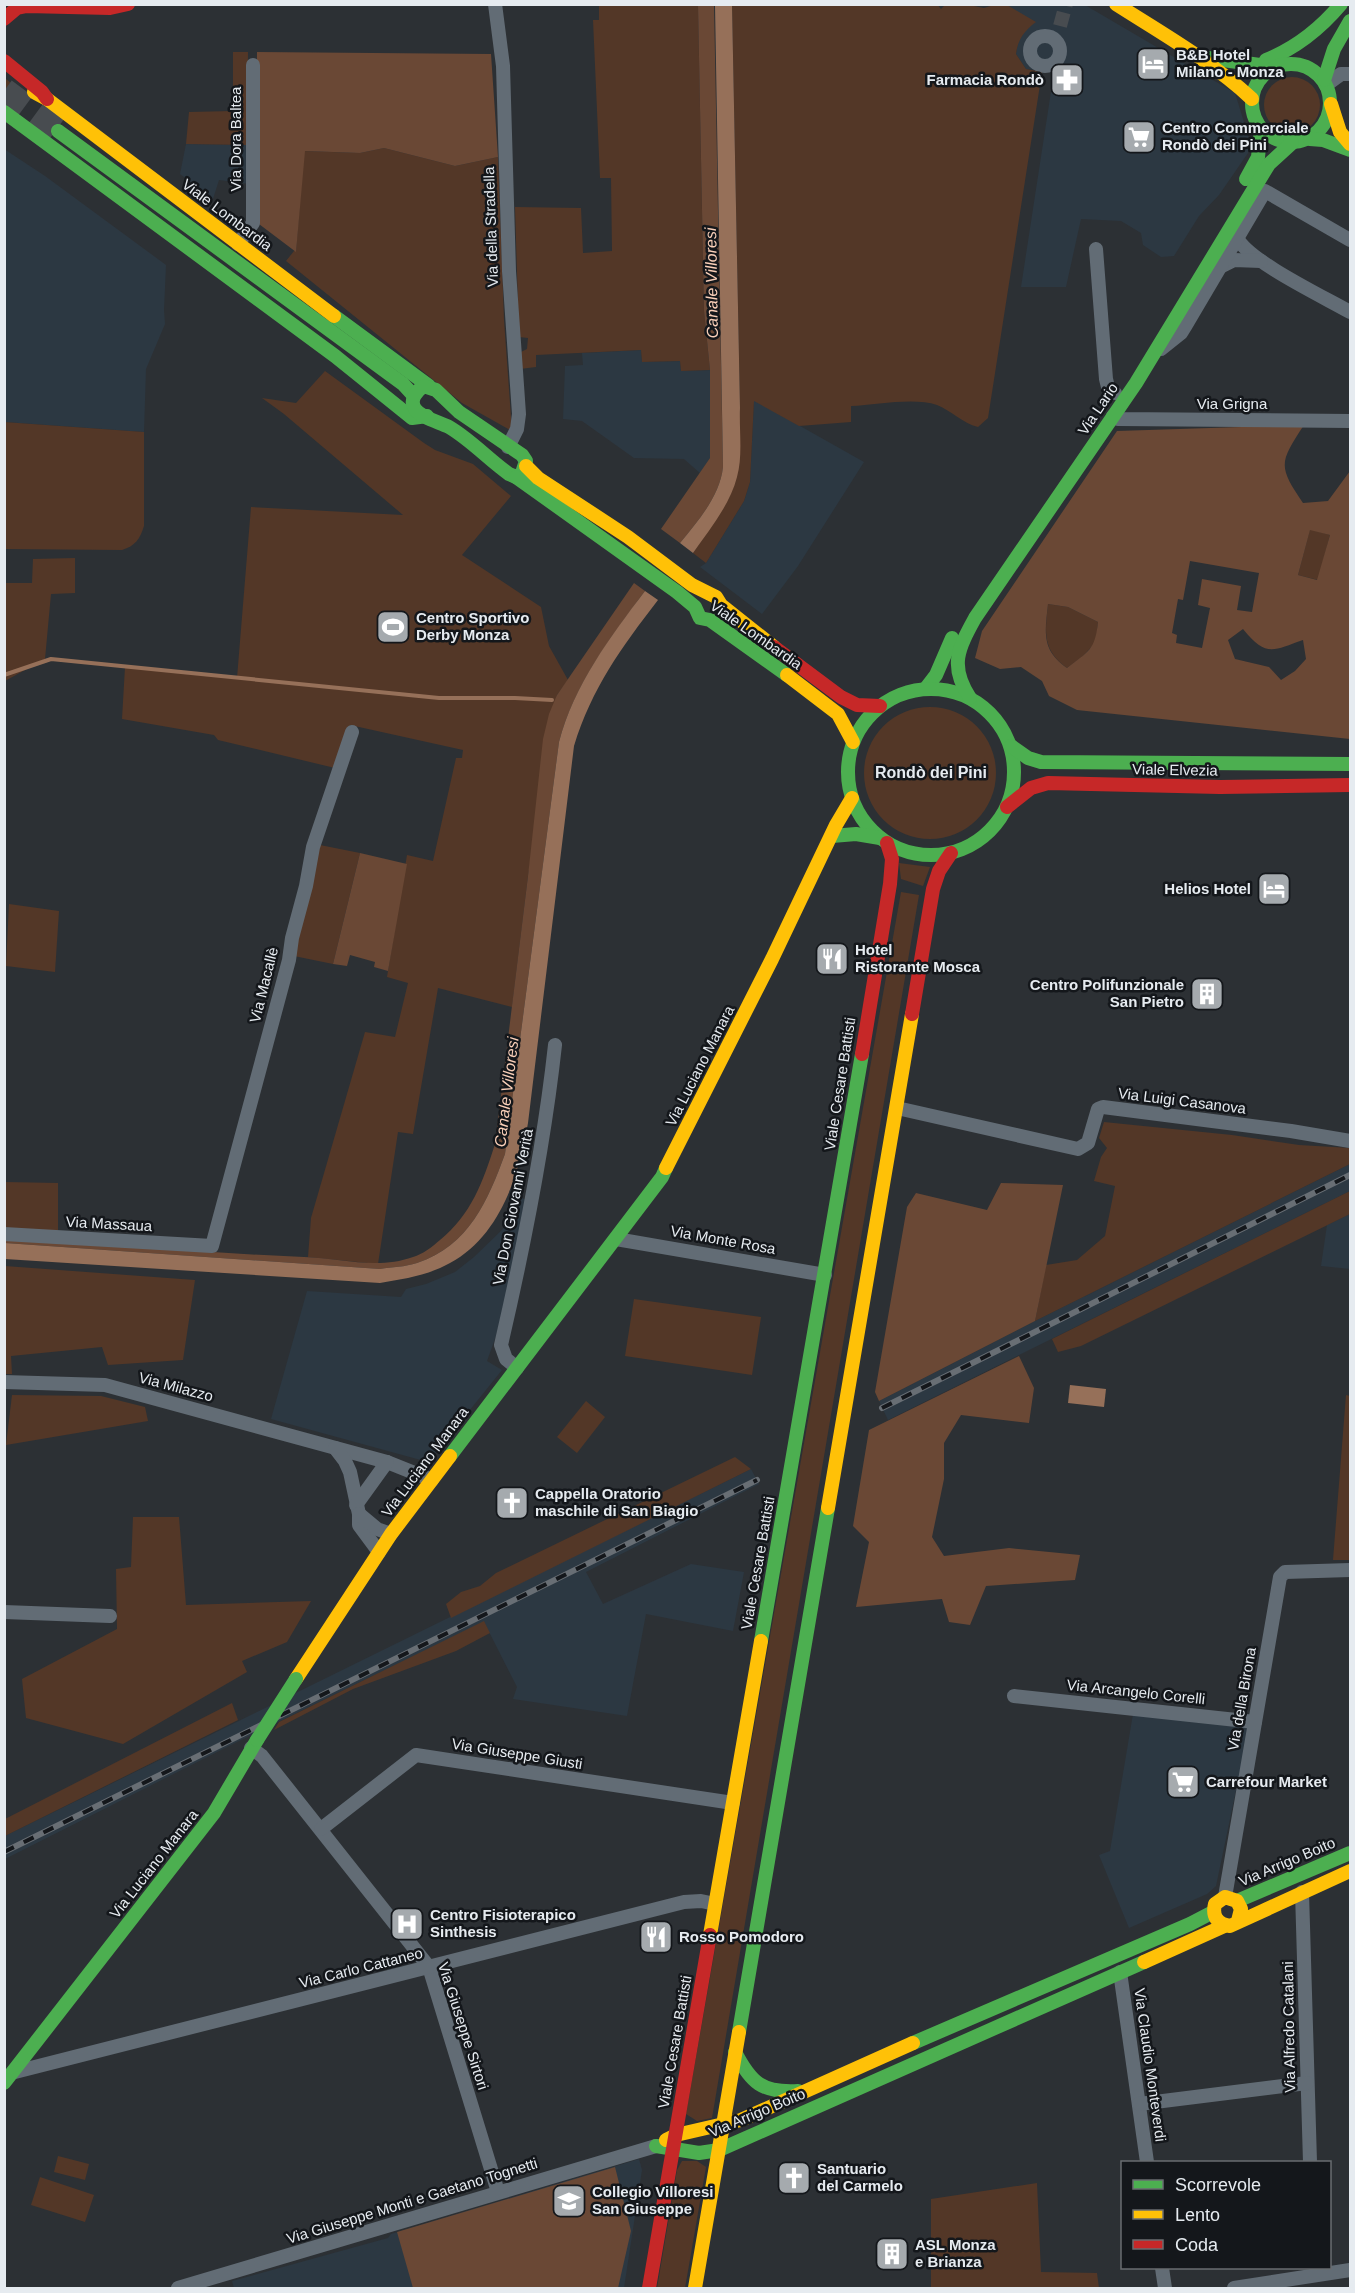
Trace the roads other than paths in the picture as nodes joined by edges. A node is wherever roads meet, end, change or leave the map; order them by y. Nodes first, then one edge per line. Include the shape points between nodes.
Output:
1 (128, 4) edge
2 (495, 4) edge
3 (1116, 4) edge
4 (1341, 4) edge
5 (1346, 4) edge
6 (4, 19) edge
7 (1350, 21) edge
8 (1198, 56) junction
9 (4, 61) edge
10 (1257, 64) junction
11 (1296, 64) junction
12 (253, 65) dead end
13 (1275, 67) junction
14 (4, 73) edge
15 (1350, 74) edge
16 (1325, 83) junction
17 (47, 99) junction
18 (1252, 99) junction
19 (1331, 104) junction
20 (4, 112) edge
21 (1261, 128) junction
22 (58, 131) tunnel mouth
23 (1310, 139) junction
24 (1292, 142) junction
25 (1350, 144) edge
26 (1350, 150) edge
27 (1237, 238) junction
28 (1350, 240) edge
29 (238, 244) junction
30 (1096, 249) dead end
31 (1261, 261) junction
32 (1220, 267) junction
33 (1350, 312) edge
34 (1153, 356) junction
35 (429, 386) junction
36 (1115, 393) junction
37 (414, 396) junction
38 (427, 416) junction
39 (1113, 416) junction
40 (1350, 421) edge
41 (508, 447) junction
42 (526, 466) junction
43 (516, 477) junction
44 (926, 688) junction
45 (970, 698) junction
46 (880, 706) junction
47 (351, 732) dead end
48 (853, 742) junction
49 (1011, 746) junction
50 (1350, 764) edge
51 (1350, 785) edge
52 (852, 798) junction
53 (1007, 807) junction
54 (832, 836) junction
55 (884, 841) junction
56 (951, 853) junction
57 (555, 1045) dead end
58 (897, 1108) junction
59 (1350, 1141) edge
60 (4, 1234) edge
61 (616, 1239) junction
62 (212, 1246) joint
63 (825, 1275) junction
64 (517, 1368) junction
65 (4, 1382) edge
66 (335, 1448) junction
67 (387, 1462) junction
68 (432, 1480) junction
69 (357, 1510) junction
70 (391, 1534) junction
71 (379, 1552) junction
72 (1350, 1570) edge
73 (4, 1612) edge
74 (110, 1616) dead end
75 (1014, 1696) dead end
76 (1255, 1722) junction
77 (254, 1744) junction
78 (733, 1803) junction
79 (321, 1829) junction
80 (1350, 1853) edge
81 (1350, 1871) edge
82 (1302, 1892) junction
83 (1231, 1899) junction
84 (715, 1904) junction
85 (1213, 1912) junction
86 (1238, 1921) junction
87 (1224, 1926) junction
88 (429, 1967) junction
89 (1120, 1972) junction
90 (735, 2052) junction
91 (15, 2072) junction
92 (4, 2083) edge
93 (1307, 2083) junction
94 (818, 2085) junction
95 (1139, 2104) junction
96 (722, 2126) junction
97 (676, 2135) junction
98 (656, 2146) junction
99 (673, 2150) junction
100 (719, 2150) junction
101 (1147, 2161) edge
102 (1310, 2161) edge
103 (498, 2192) junction
104 (1162, 2269) edge
105 (1350, 2270) edge
106 (178, 2289) edge
107 (649, 2289) edge
108 (695, 2289) edge
109 (1165, 2289) edge
110 (1234, 2289) edge

1 - 6 main road via 110,8 27,6 17,8
2 - 41 street, Via della Stradella via 503,66 509,271 519,414
3 - 8 main road
4 - 10 main road via 1301,43
5 - 11 main road via 1314,49
7 - 16 main road via 1334,49
8 - 10 main road
8 - 18 main road
9 - 17 main road
10 - 13 main road
11 - 13 main road
11 - 16 main road via 1316,72
12 - 29 street, Via Dora Baltea via 253,223
13 - 18 main road via 1256,86
14 - 17 main road, Viale Lombardia
15 - 16 street via 1341,74
16 - 19 main road
17 - 29 main road, Viale Lombardia
18 - 21 main road
19 - 23 main road via 1323,127
19 - 25 main road via 1340,132
20 - 38 main road, Viale Lombardia via 316,342 412,418
21 - 24 main road via 1275,139
21 - 36 main road, Via Lario via 1258,157 1251,170
22 - 37 main road via 403,384
23 - 24 main road
23 - 26 main road
24 - 34 main road, Via Lario via 1269,164
27 - 28 street via 1265,191
27 - 31 street
27 - 32 street
29 - 35 main road, Viale Lombardia
30 - 36 street via 1106,379
31 - 32 street via 1234,260
31 - 33 street
32 - 34 street via 1181,333
34 - 39 main road, Via Lario
35 - 37 main road via 419,388
35 - 41 main road, Viale Lombardia via 474,425
36 - 44 main road, Via Lario via 974,597
37 - 38 main road, Viale Lombardia via 414,407
38 - 43 main road, Viale Lombardia via 466,438
39 - 40 street, Via Grigna
39 - 45 main road, Via Lario via 964,638 956,670
41 - 42 main road, Viale Lombardia via 522,455
42 - 43 main road
42 - 46 main road, Viale Lombardia via 692,585 716,597 742,622 841,697 857,705
43 - 48 main road, Viale Lombardia via 677,592 700,618 734,636 837,714
44 - 45 main road via 949,690
44 - 46 main road via 906,692
45 - 49 main road via 995,718
46 - 48 main road via 864,722
47 - 62 street, Via Macallè via 313,848 290,960
48 - 52 main road via 848,761
49 - 50 main road, Viale Elvezia via 1041,762
49 - 53 main road via 1014,777
51 - 53 main road, Viale Elvezia via 1048,783 1031,788
52 - 54 main road, Via Luciano Manara
52 - 55 main road via 863,820
53 - 56 main road via 982,838
54 - 55 main road via 856,834
54 - 61 main road, Via Luciano Manara via 669,1164
55 - 56 main road via 929,856
55 - 63 main road, Viale Cesare Battisti via 892,858 890,884
56 - 58 main road via 933,889
57 - 64 street, Via Don Giovanni Verità via 522,1255 501,1345 506,1359
58 - 59 street, Via Luigi Casanova via 1078,1149 1088,1143 1095,1113 1103,1107
58 - 90 main road
60 - 62 street, Via Massaua
61 - 63 street, Via Monte Rosa
61 - 64 main road, Via Luciano Manara
63 - 78 main road, Viale Cesare Battisti
64 - 68 main road, Via Luciano Manara
65 - 66 street, Via Milazzo via 105,1385
66 - 67 street, Via Milazzo
66 - 69 street via 350,1472
67 - 68 street, Via Milazzo
67 - 69 street
68 - 70 main road, Via Luciano Manara
69 - 70 street via 376,1529
69 - 71 street via 359,1526
70 - 71 main road, Via Luciano Manara
71 - 77 main road, Via Luciano Manara, bridge
72 - 76 street, Via della Birona via 1285,1572 1280,1577
73 - 74 street
75 - 76 street, Via Arcangelo Corelli
76 - 83 street, Via della Birona
77 - 79 street, Via Giuseppe Sirtori
77 - 91 main road, Via Luciano Manara via 214,1813
78 - 79 street, Via Giuseppe Giusti via 416,1755
78 - 84 main road, Viale Cesare Battisti
79 - 88 street, Via Giuseppe Sirtori
80 - 83 main road, Via Arrigo Boito
81 - 82 main road
82 - 86 main road
82 - 93 street, Via Alfredo Catalani
83 - 85 main road via 1215,1904
83 - 86 main road via 1241,1909
84 - 88 street, Via Carlo Cattaneo via 684,1902
84 - 97 main road, Viale Cesare Battisti
85 - 87 main road
85 - 94 main road, Via Arrigo Boito
86 - 87 main road
87 - 89 main road, Via Arrigo Boito
88 - 91 street, Via Carlo Cattaneo
88 - 103 street, Via Giuseppe Sirtori
89 - 95 street, Via Claudio Monteverdi
89 - 100 main road, Via Arrigo Boito
90 - 94 main road via 750,2077 767,2090 786,2092
90 - 96 main road
91 - 92 main road, Via Luciano Manara
93 - 95 street
93 - 102 street, Via Alfredo Catalani
94 - 96 main road, Via Arrigo Boito
95 - 101 street, Via Claudio Monteverdi
96 - 97 main road, Via Arrigo Boito
96 - 100 main road
97 - 98 main road, Via Arrigo Boito
97 - 99 main road, Viale Cesare Battisti
98 - 99 main road, Via Arrigo Boito
98 - 103 street, Via Giuseppe Monti e Gaetano Tognetti
99 - 100 main road, Via Arrigo Boito
99 - 107 main road, Viale Cesare Battisti
100 - 108 main road
103 - 106 street, Via Giuseppe Monti e Gaetano Tognetti
104 - 109 street
105 - 110 street

